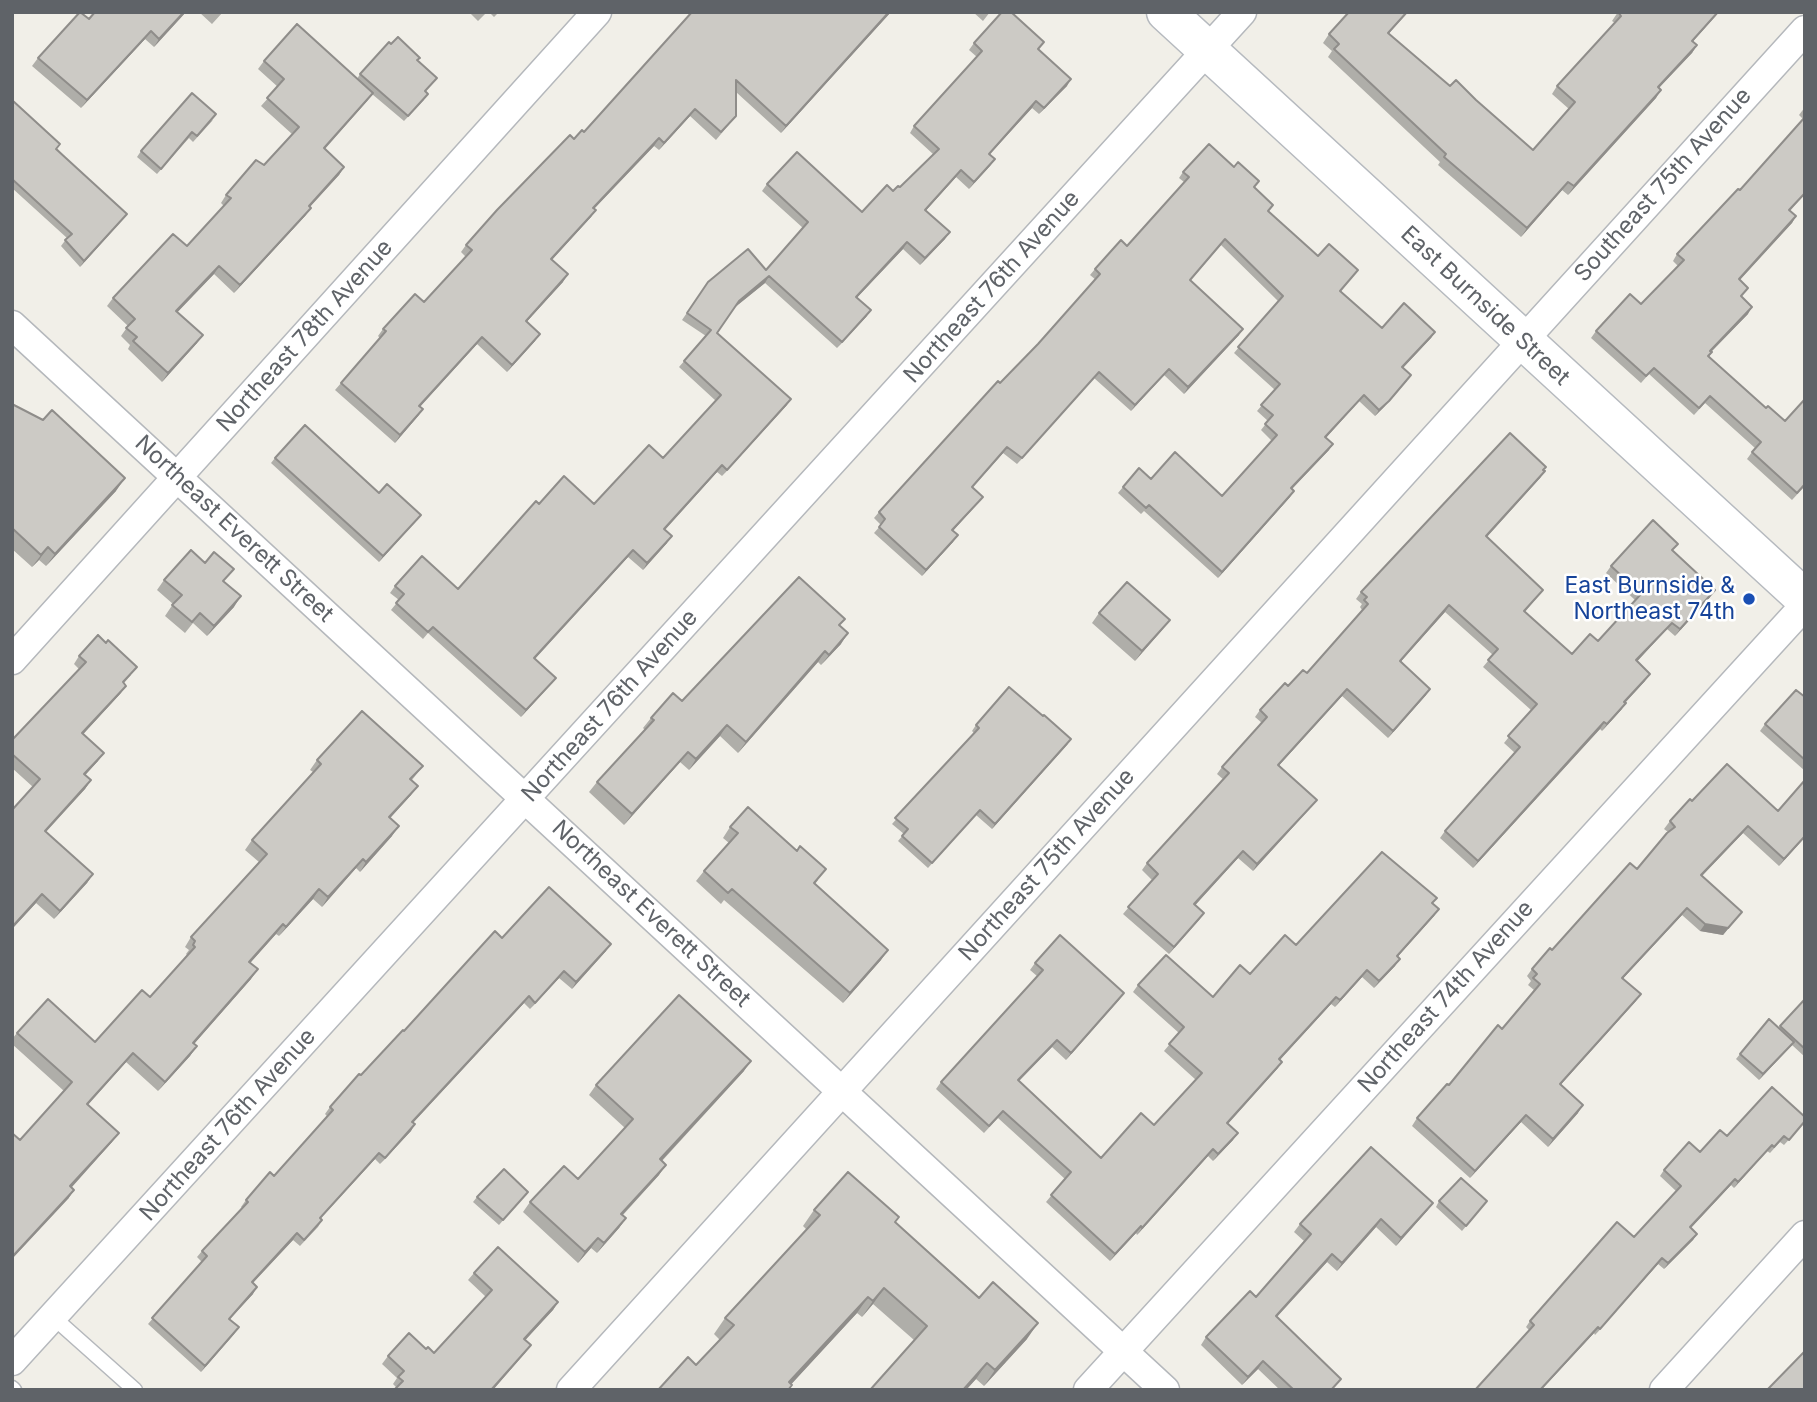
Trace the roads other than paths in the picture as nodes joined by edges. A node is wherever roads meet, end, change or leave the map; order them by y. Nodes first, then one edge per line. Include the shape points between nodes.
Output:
1 (597, 12) edge
2 (1166, 12) edge
3 (1242, 12) edge
4 (1805, 30) edge
5 (1208, 51) junction
6 (12, 325) edge
7 (1522, 340) junction
8 (178, 477) junction
9 (1805, 599) edge
10 (1805, 605) edge
11 (12, 660) edge
12 (525, 798) junction
13 (842, 1091) junction
14 (1805, 1235) edge
15 (52, 1317) junction
16 (1123, 1351) junction
17 (12, 1362) edge
18 (135, 1390) edge
19 (571, 1390) edge
20 (1088, 1390) edge
21 (1165, 1390) edge
22 (1664, 1390) edge

1 - 8 street, Northeast 78th Avenue
2 - 5 street, East Burnside Street
3 - 5 street, Northeast 76th Avenue
4 - 7 street, Southeast 75th Avenue
5 - 7 street, East Burnside Street
5 - 12 street, Northeast 76th Avenue
6 - 8 street, Northeast Everett Street
7 - 9 street, East Burnside Street
7 - 13 street, Northeast 75th Avenue
8 - 11 street, Northeast 78th Avenue
8 - 12 street, Northeast Everett Street
10 - 16 street, Northeast 74th Avenue
12 - 13 street, Northeast Everett Street
12 - 15 street, Northeast 76th Avenue
13 - 16 street, Northeast Everett Street
13 - 19 street, Northeast 75th Avenue
14 - 22 street
15 - 17 street, Northeast 76th Avenue
15 - 18 lane
16 - 20 street, Northeast 74th Avenue
16 - 21 street, Northeast Everett Street

